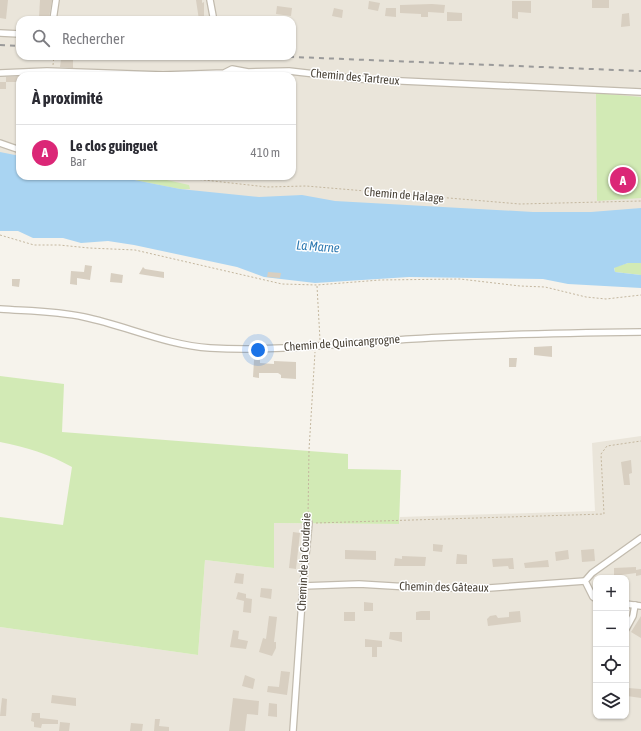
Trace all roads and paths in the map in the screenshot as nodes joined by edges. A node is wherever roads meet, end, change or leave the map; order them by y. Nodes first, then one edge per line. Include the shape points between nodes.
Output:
1 (56, 0) edge
2 (210, 0) edge
3 (54, 16) edge
4 (213, 16) dead end
5 (0, 33) edge
6 (16, 34) edge
7 (224, 72) edge
8 (248, 72) edge
9 (248, 72) edge
10 (0, 73) edge
11 (16, 73) edge
12 (641, 92) edge
13 (0, 142) edge
14 (16, 148) edge
15 (204, 180) edge
16 (641, 201) edge
17 (0, 235) edge
18 (317, 285) junction
19 (641, 295) edge
20 (0, 310) edge
21 (641, 332) edge
22 (318, 346) junction
23 (641, 441) edge
24 (309, 523) junction
25 (641, 538) edge
26 (585, 581) junction
27 (303, 586) junction
28 (593, 597) edge
29 (638, 606) edge
30 (629, 623) edge
31 (293, 731) edge

1 - 3 street
2 - 4 street
5 - 6 street
7 - 8 street, Chemin des Tartreux via 232,69
9 - 12 street, Chemin des Tartreux via 289,71 360,79
10 - 11 street, Chemin des Tartreux
13 - 14 street
15 - 16 path, Chemin de Halage via 267,187 306,186 520,204
17 - 18 path via 34,246 135,250 282,284
18 - 19 path via 386,280 460,279 545,287 606,299
18 - 22 path, Chemin de la Coudraie
20 - 22 street, Chemin de Quincangrogne via 84,317 185,345 246,348
21 - 22 street, Chemin de Quincangrogne via 411,339
22 - 24 path, Chemin de la Coudraie via 309,458
23 - 24 path via 607,446 601,454 604,514
24 - 27 street, Chemin de la Coudraie
25 - 26 street via 592,573
26 - 27 street, Chemin des Gâteaux via 490,588 359,584
26 - 28 street
27 - 31 street, Chemin de la Coudraie
29 - 30 street

